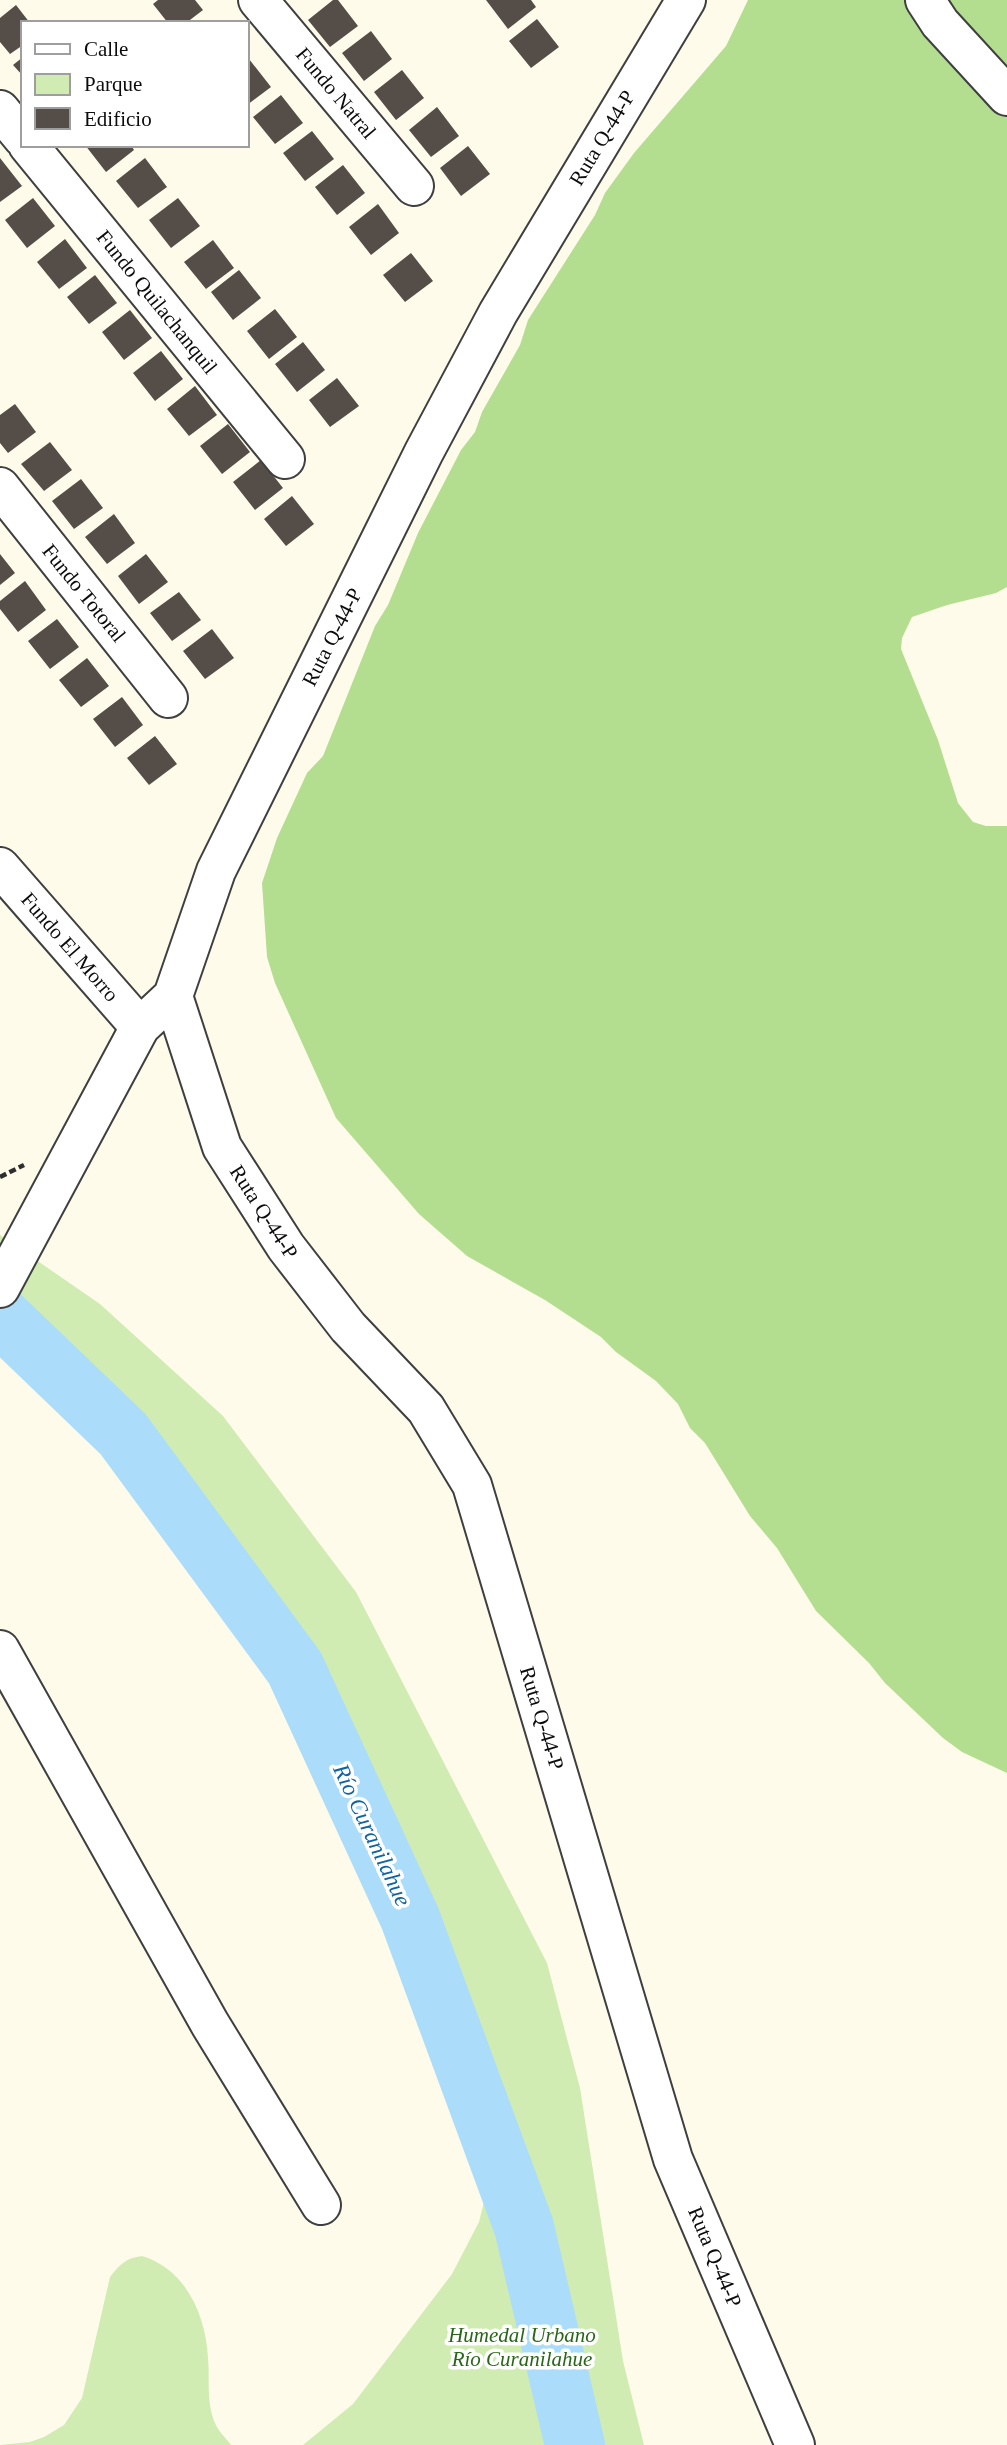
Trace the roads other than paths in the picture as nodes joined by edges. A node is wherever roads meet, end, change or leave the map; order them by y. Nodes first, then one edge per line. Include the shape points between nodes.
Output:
1 (258, 0) edge
2 (686, 0) edge
3 (925, 0) edge
4 (1007, 96) edge
5 (0, 110) edge
6 (21, 136) edge
7 (30, 147) edge
8 (414, 186) dead end
9 (285, 459) dead end
10 (0, 487) edge
11 (168, 698) dead end
12 (0, 867) edge
13 (173, 996) junction
14 (140, 1027) junction
15 (6, 1276) edge
16 (0, 1650) edge
17 (321, 2205) dead end
18 (795, 2445) edge

1 - 8 street, Fundo Natral
2 - 13 street, Ruta Q-44-P via 498,313 424,452 216,870
3 - 4 street via 940,23
5 - 6 street
7 - 9 street, Fundo Quilachanquil
10 - 11 street, Fundo Totoral
12 - 14 street, Fundo El Morro
13 - 14 street
13 - 18 street, Ruta Q-44-P via 222,1147 286,1247 348,1327 426,1409 472,1485 673,2159
14 - 15 street
16 - 17 street via 210,2024

